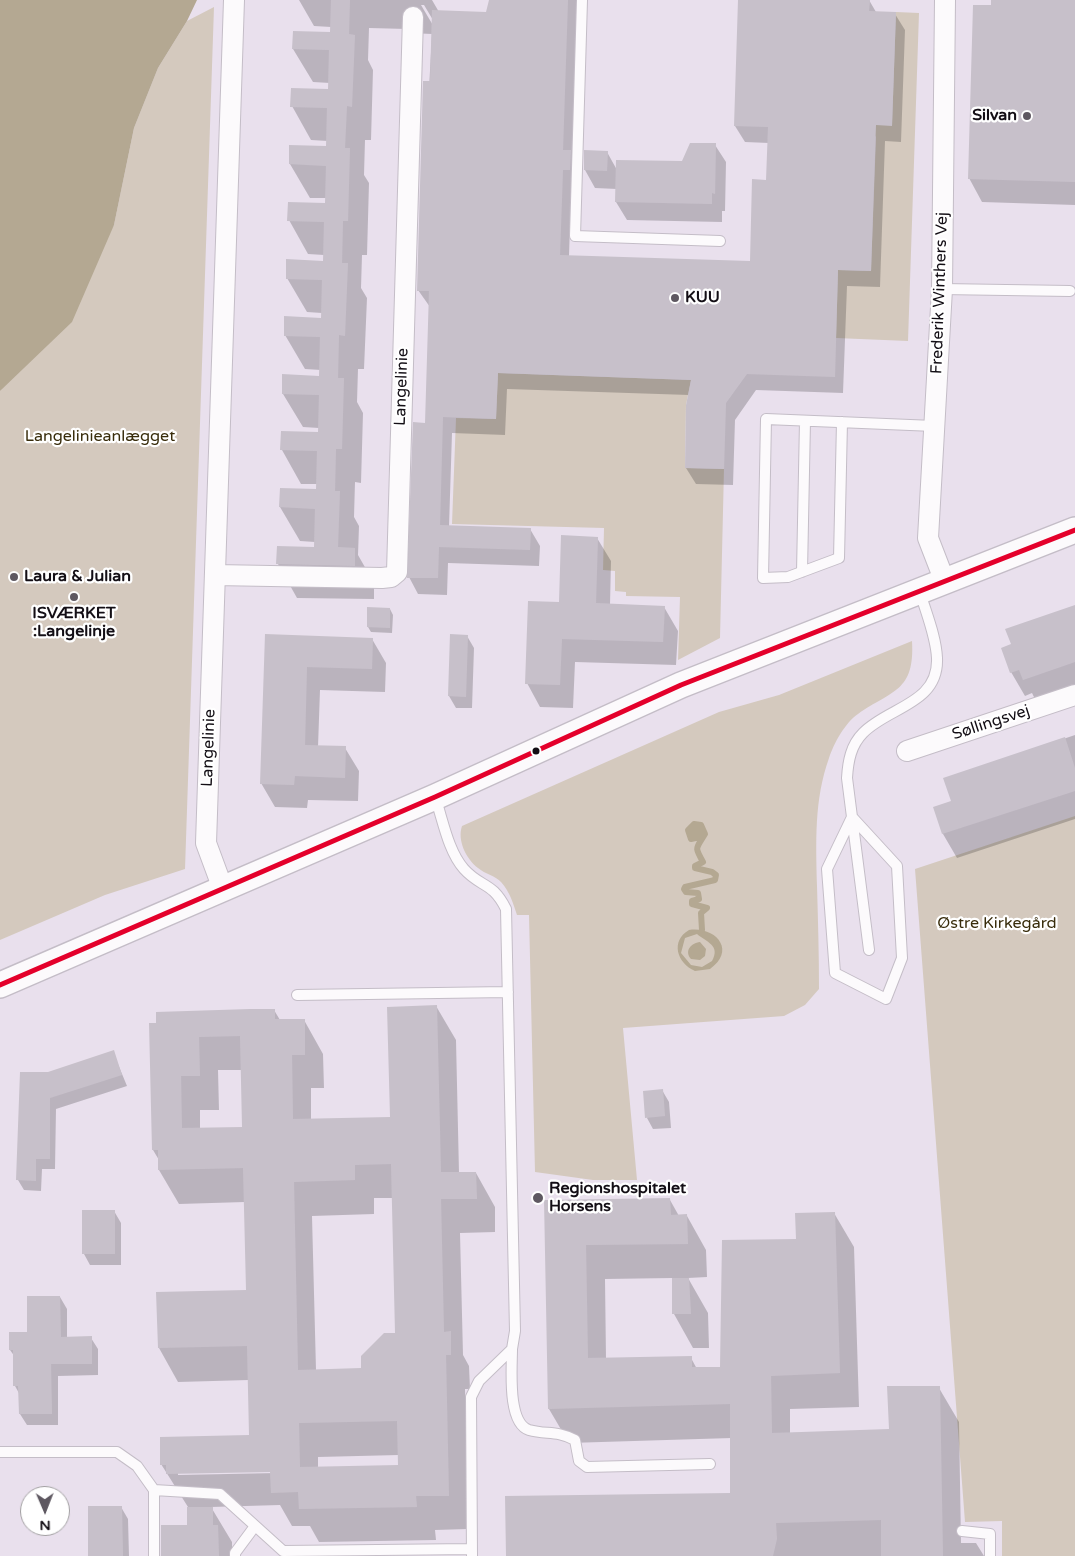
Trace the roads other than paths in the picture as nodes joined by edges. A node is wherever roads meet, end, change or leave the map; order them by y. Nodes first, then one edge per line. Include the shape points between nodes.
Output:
1 (234, 0) edge
2 (582, 0) edge
3 (945, 0) edge
4 (413, 17) dead end
5 (720, 241) dead end
6 (942, 289) junction
7 (1070, 291) dead end
8 (805, 421) junction
9 (842, 422) junction
10 (934, 426) junction
11 (1075, 530) edge
12 (802, 572) junction
13 (215, 575) junction
14 (945, 582) junction
15 (920, 592) junction
16 (1075, 695) edge
17 (907, 751) dead end
18 (435, 797) junction
19 (852, 817) junction
20 (223, 889) junction
21 (869, 950) dead end
22 (0, 985) edge
23 (508, 992) junction
24 (297, 995) dead end
25 (512, 1349) junction
26 (0, 1452) edge
27 (710, 1464) dead end
28 (154, 1490) junction
29 (256, 1526) junction
30 (962, 1531) dead end
31 (472, 1552) edge
32 (154, 1556) edge
33 (235, 1556) edge
34 (990, 1556) edge

1 - 13 street, Langelinie
2 - 5 lane via 575,236
3 - 6 street, Frederik Winthers Vej
4 - 13 street, Langelinie via 397,572 391,578
6 - 7 lane
6 - 10 street, Frederik Winthers Vej
8 - 9 lane
8 - 12 lane
8 - 12 lane via 766,419 763,578 788,577
9 - 10 lane
9 - 12 lane via 839,558
10 - 14 street, Frederik Winthers Vej via 928,538
11 - 14 street
13 - 20 street, Langelinie via 206,843
14 - 15 street
15 - 18 street via 681,685
15 - 19 lane via 935,644 934,676 914,702 876,723 853,746 847,778
16 - 17 street, Søllingsvej
18 - 20 street
18 - 23 lane via 458,862 471,876 494,890 506,909
19 - 19 lane via 827,869 835,973 886,1000 902,958 897,866
19 - 21 lane
20 - 22 street
23 - 24 lane
23 - 25 lane via 515,1319
25 - 27 lane via 514,1410 519,1422 528,1430 562,1433 575,1440 579,1461 587,1468
25 - 31 lane via 479,1381 471,1397
26 - 28 lane via 117,1452 137,1466
28 - 29 lane via 220,1494
28 - 32 lane
29 - 31 lane via 283,1551
29 - 33 lane
30 - 34 lane via 990,1534

